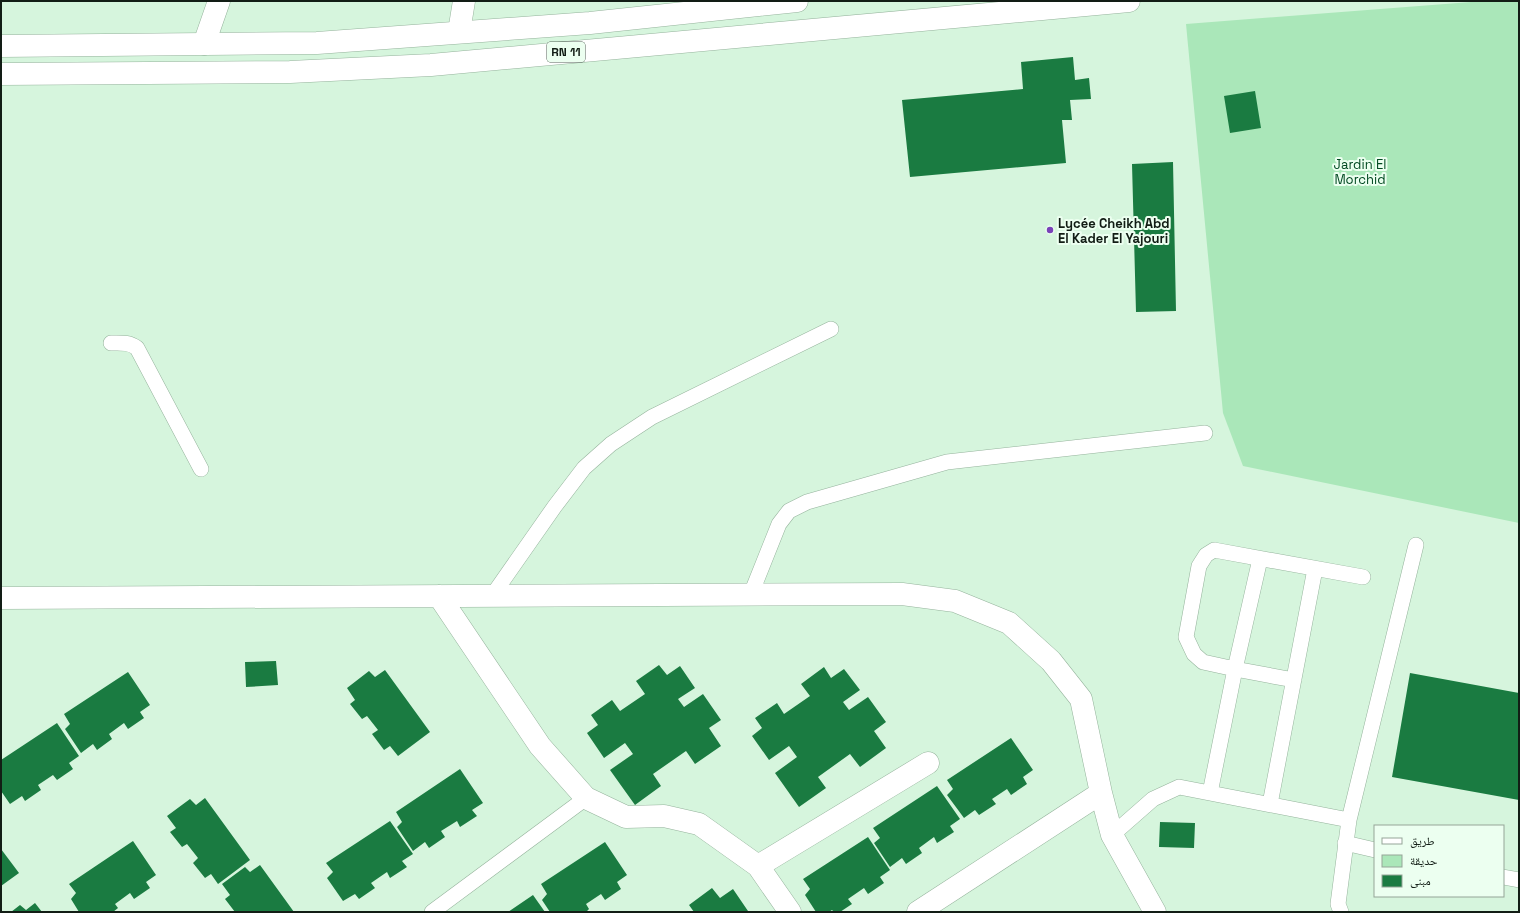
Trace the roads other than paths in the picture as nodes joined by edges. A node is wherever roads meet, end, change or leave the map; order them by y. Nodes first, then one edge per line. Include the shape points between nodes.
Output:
1 (218, 1) edge
2 (464, 1) edge
3 (797, 1) edge
4 (1129, 1) edge
5 (459, 32) junction
6 (204, 44) junction
7 (1, 46) edge
8 (1, 74) edge
9 (832, 329) dead end
10 (111, 343) dead end
11 (1205, 433) dead end
12 (201, 469) dead end
13 (1416, 545) dead end
14 (1260, 559) junction
15 (1315, 569) junction
16 (1362, 577) dead end
17 (751, 594) junction
18 (439, 596) junction
19 (492, 596) junction
20 (1, 598) edge
21 (1235, 669) junction
22 (1294, 680) junction
23 (928, 763) dead end
24 (1101, 793) junction
25 (1210, 793) junction
26 (586, 798) junction
27 (1270, 804) junction
28 (1349, 820) junction
29 (1112, 835) junction
30 (1346, 843) junction
31 (1374, 850) edge
32 (758, 866) junction
33 (1504, 877) edge
34 (1519, 880) edge
35 (432, 912) edge
36 (790, 912) edge
37 (918, 912) edge
38 (1155, 912) edge
39 (1341, 912) edge

1 - 6 main road
2 - 5 main road
3 - 5 main road, RN 11 via 590,23
4 - 8 main road, RN 11 via 431,65 290,72
5 - 6 main road, RN 11 via 317,43
6 - 7 main road, RN 11
9 - 19 lane via 652,417 611,444 584,468
10 - 12 lane via 133,344 137,348
11 - 17 lane via 947,462 807,502 789,512 778,524
13 - 28 lane
14 - 15 lane
14 - 21 lane
14 - 21 lane via 1214,550 1206,555 1199,566 1186,637 1194,654 1204,662
15 - 16 lane
15 - 22 lane
17 - 19 main road
17 - 24 main road via 902,594 956,601 1009,623 1051,660 1080,699
18 - 19 main road
18 - 20 main road
18 - 26 main road via 540,746
21 - 22 lane
21 - 25 lane
22 - 27 lane
23 - 32 main road
24 - 29 main road
24 - 37 main road
25 - 27 lane
25 - 29 lane via 1179,787 1153,799
26 - 32 main road via 626,817 664,816 699,824
26 - 35 lane
27 - 28 lane
28 - 30 lane
29 - 38 main road
30 - 31 lane
30 - 39 lane via 1338,904
32 - 36 main road
33 - 34 lane

